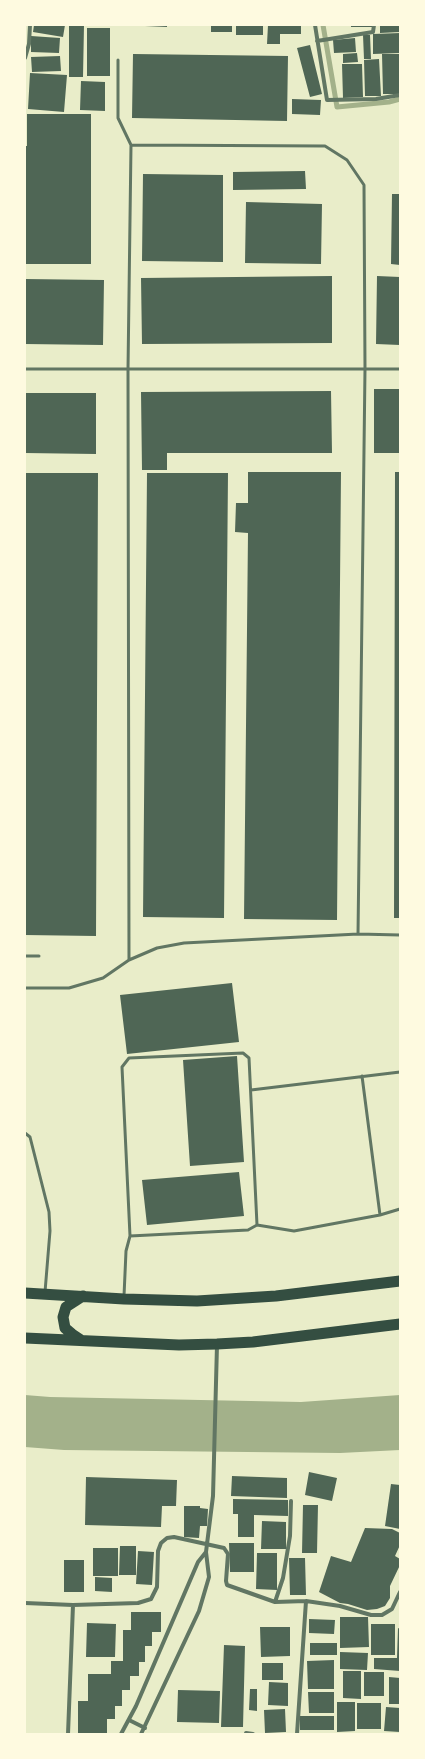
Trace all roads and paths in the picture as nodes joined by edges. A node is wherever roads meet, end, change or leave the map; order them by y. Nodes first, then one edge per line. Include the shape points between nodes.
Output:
1 (30, 25) edge
2 (315, 25) edge
3 (374, 25) edge
4 (319, 40) junction
5 (25, 58) edge
6 (118, 60) dead end
7 (400, 95) edge
8 (131, 145) junction
9 (25, 369) edge
10 (128, 369) junction
11 (365, 369) junction
12 (400, 369) edge
13 (358, 934) junction
14 (400, 935) edge
15 (25, 956) edge
16 (39, 956) dead end
17 (129, 960) junction
18 (25, 988) edge
19 (400, 1072) edge
20 (362, 1076) junction
21 (251, 1090) junction
22 (25, 1133) edge
23 (400, 1209) edge
24 (380, 1215) junction
25 (257, 1225) junction
26 (130, 1236) junction
27 (400, 1282) edge
28 (25, 1292) edge
29 (45, 1293) junction
30 (84, 1296) junction
31 (124, 1299) junction
32 (400, 1324) edge
33 (25, 1338) edge
34 (82, 1340) junction
35 (217, 1344) junction
36 (291, 1501) dead end
37 (208, 1544) junction
38 (206, 1552) junction
39 (400, 1592) edge
40 (306, 1601) junction
41 (275, 1602) junction
42 (25, 1603) edge
43 (73, 1605) junction
44 (129, 1720) junction
45 (145, 1728) junction
46 (246, 1733) dead end
47 (68, 1734) edge
48 (121, 1734) edge
49 (141, 1734) edge
50 (253, 1734) edge
51 (297, 1734) edge

1 - 5 street
2 - 4 street
3 - 4 street via 373,32
4 - 7 street via 328,101
6 - 8 lane via 118,118
8 - 10 lane
8 - 11 lane via 325,146 347,160 364,185
9 - 10 lane
10 - 11 lane
10 - 17 lane
11 - 12 lane
11 - 13 lane
13 - 14 lane
13 - 17 lane via 184,943 157,948
15 - 16 lane
17 - 18 lane via 103,978 69,988
19 - 20 lane
20 - 21 lane
20 - 24 lane
21 - 25 lane
21 - 26 lane via 249,1058 243,1053 129,1058 122,1067
22 - 29 lane via 30,1137 49,1212
23 - 24 lane
24 - 25 lane via 294,1232
25 - 26 lane via 248,1230
26 - 31 lane via 126,1251
27 - 31 highway via 236,1299
28 - 29 highway
29 - 30 highway
30 - 31 highway
30 - 34 highway via 66,1307 63,1317 65,1328
32 - 35 highway
33 - 34 highway
34 - 35 highway via 179,1345
35 - 37 street via 213,1496
36 - 41 street via 290,1536 283,1578
37 - 38 street
37 - 41 street via 227,1551 227,1585
37 - 43 street via 174,1537 167,1538 161,1543 158,1551 157,1587 151,1599 138,1603
38 - 44 street via 198,1562
38 - 45 street via 209,1577 199,1611
39 - 40 street via 392,1609 382,1615
40 - 41 street
40 - 51 street
42 - 43 street
43 - 47 street
44 - 45 street
44 - 48 street
45 - 49 street
46 - 50 street

